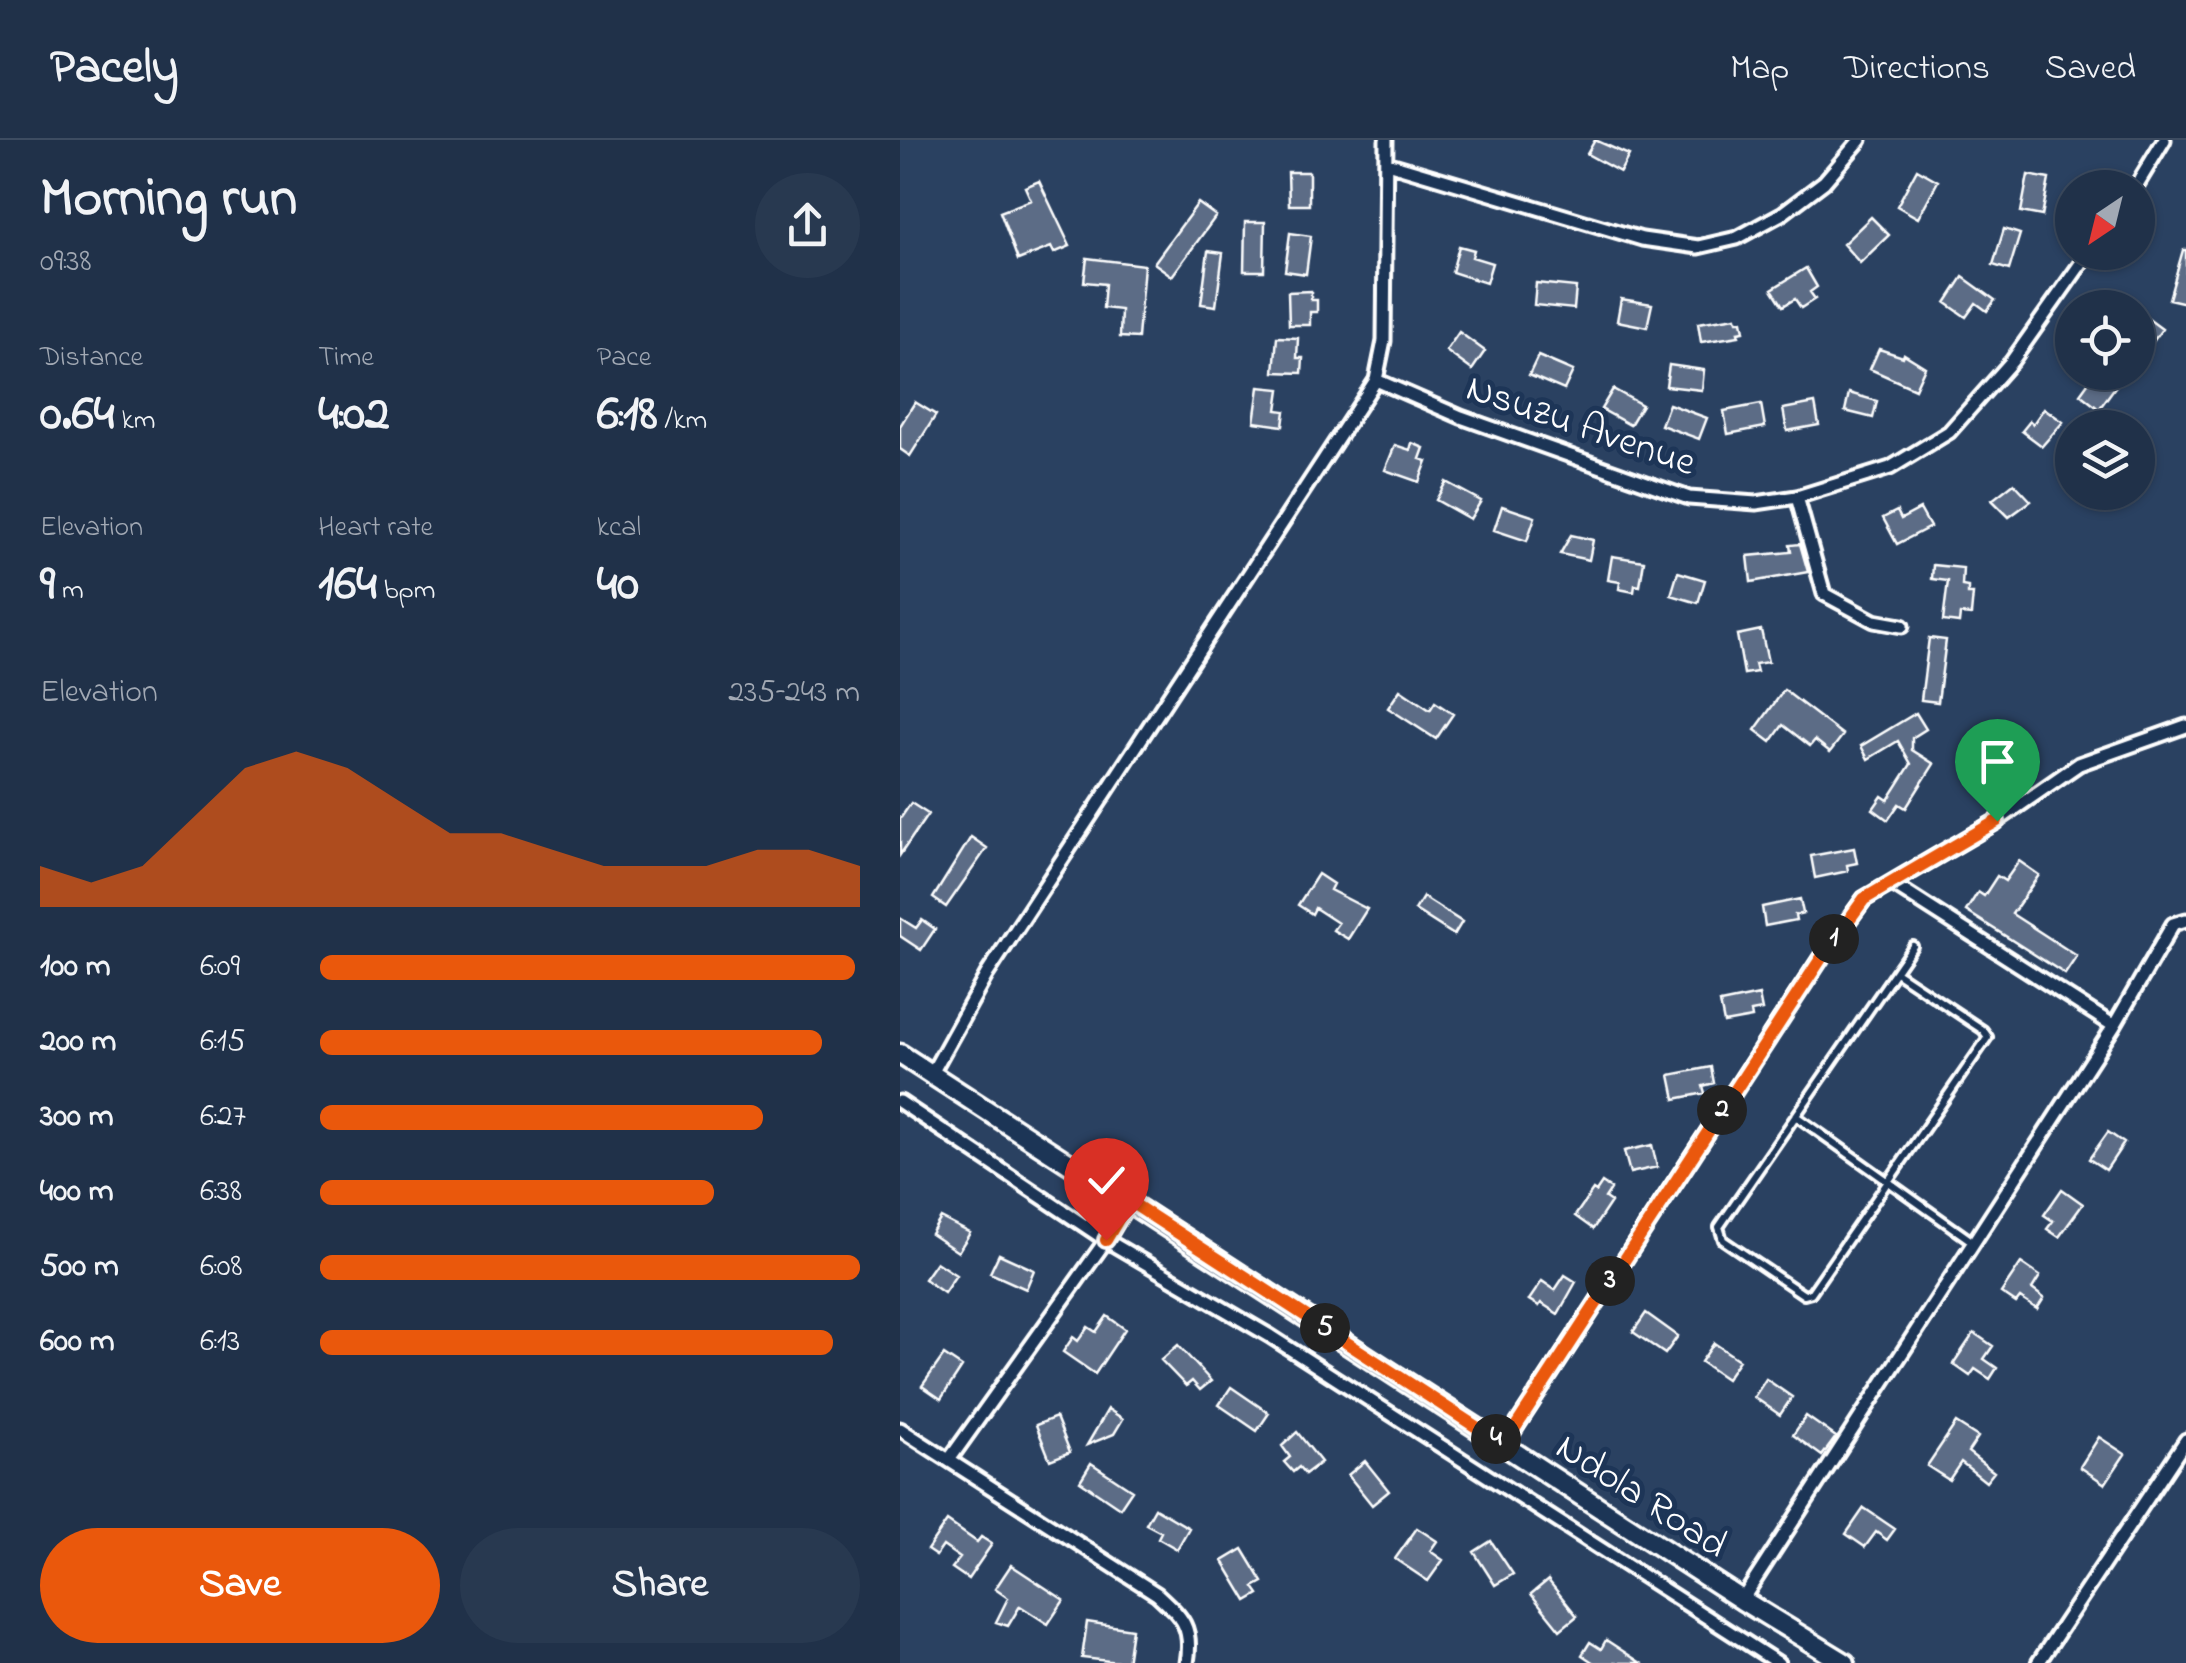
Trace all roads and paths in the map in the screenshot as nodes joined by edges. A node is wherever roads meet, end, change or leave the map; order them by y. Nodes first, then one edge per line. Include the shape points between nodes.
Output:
1 (1386, 140) edge
2 (1860, 140) edge
3 (2164, 140) edge
4 (1388, 162) junction
5 (2146, 170) edge
6 (2076, 270) edge
7 (1376, 380) junction
8 (1797, 497) junction
9 (1902, 626) dead end
10 (2186, 726) edge
11 (1890, 883) junction
12 (2186, 920) edge
13 (1913, 946) dead end
14 (1896, 972) junction
15 (2114, 1026) junction
16 (900, 1054) edge
17 (932, 1073) junction
18 (900, 1102) edge
19 (1796, 1116) junction
20 (1888, 1181) junction
21 (1129, 1201) junction
22 (1106, 1240) junction
23 (1974, 1242) junction
24 (900, 1429) edge
25 (2186, 1440) edge
26 (1504, 1445) junction
27 (949, 1460) junction
28 (1742, 1600) junction
29 (1188, 1663) edge
30 (1778, 1663) edge
31 (1845, 1663) edge
32 (2038, 1663) edge

1 - 4 street
2 - 4 street via 1824,182 1782,212 1737,238 1698,247 1642,239
3 - 5 street
4 - 7 street via 1384,341
6 - 8 street, Nsuzu Avenue via 2012,361 1949,432 1890,468
7 - 8 street, Nsuzu Avenue via 1689,498 1756,504
7 - 17 street via 987,974
8 - 9 street via 1824,594 1874,621
10 - 11 street via 2079,764
11 - 15 street
11 - 26 street via 1864,899 1822,957
12 - 15 street via 2173,924
13 - 14 lane
14 - 19 lane
14 - 20 lane via 1988,1037
15 - 23 street
16 - 17 main road, Ndola Road
17 - 21 main road, Ndola Road
18 - 22 street
19 - 20 lane
19 - 20 lane via 1718,1228 1722,1240 1804,1296
20 - 23 lane
21 - 22 street
21 - 26 main road, Ndola Road
22 - 27 street
22 - 30 street via 1270,1336
23 - 28 street
24 - 27 street
25 - 32 street
26 - 28 main road, Ndola Road
27 - 29 street via 1157,1594 1182,1616 1191,1640
28 - 31 main road, Ndola Road

